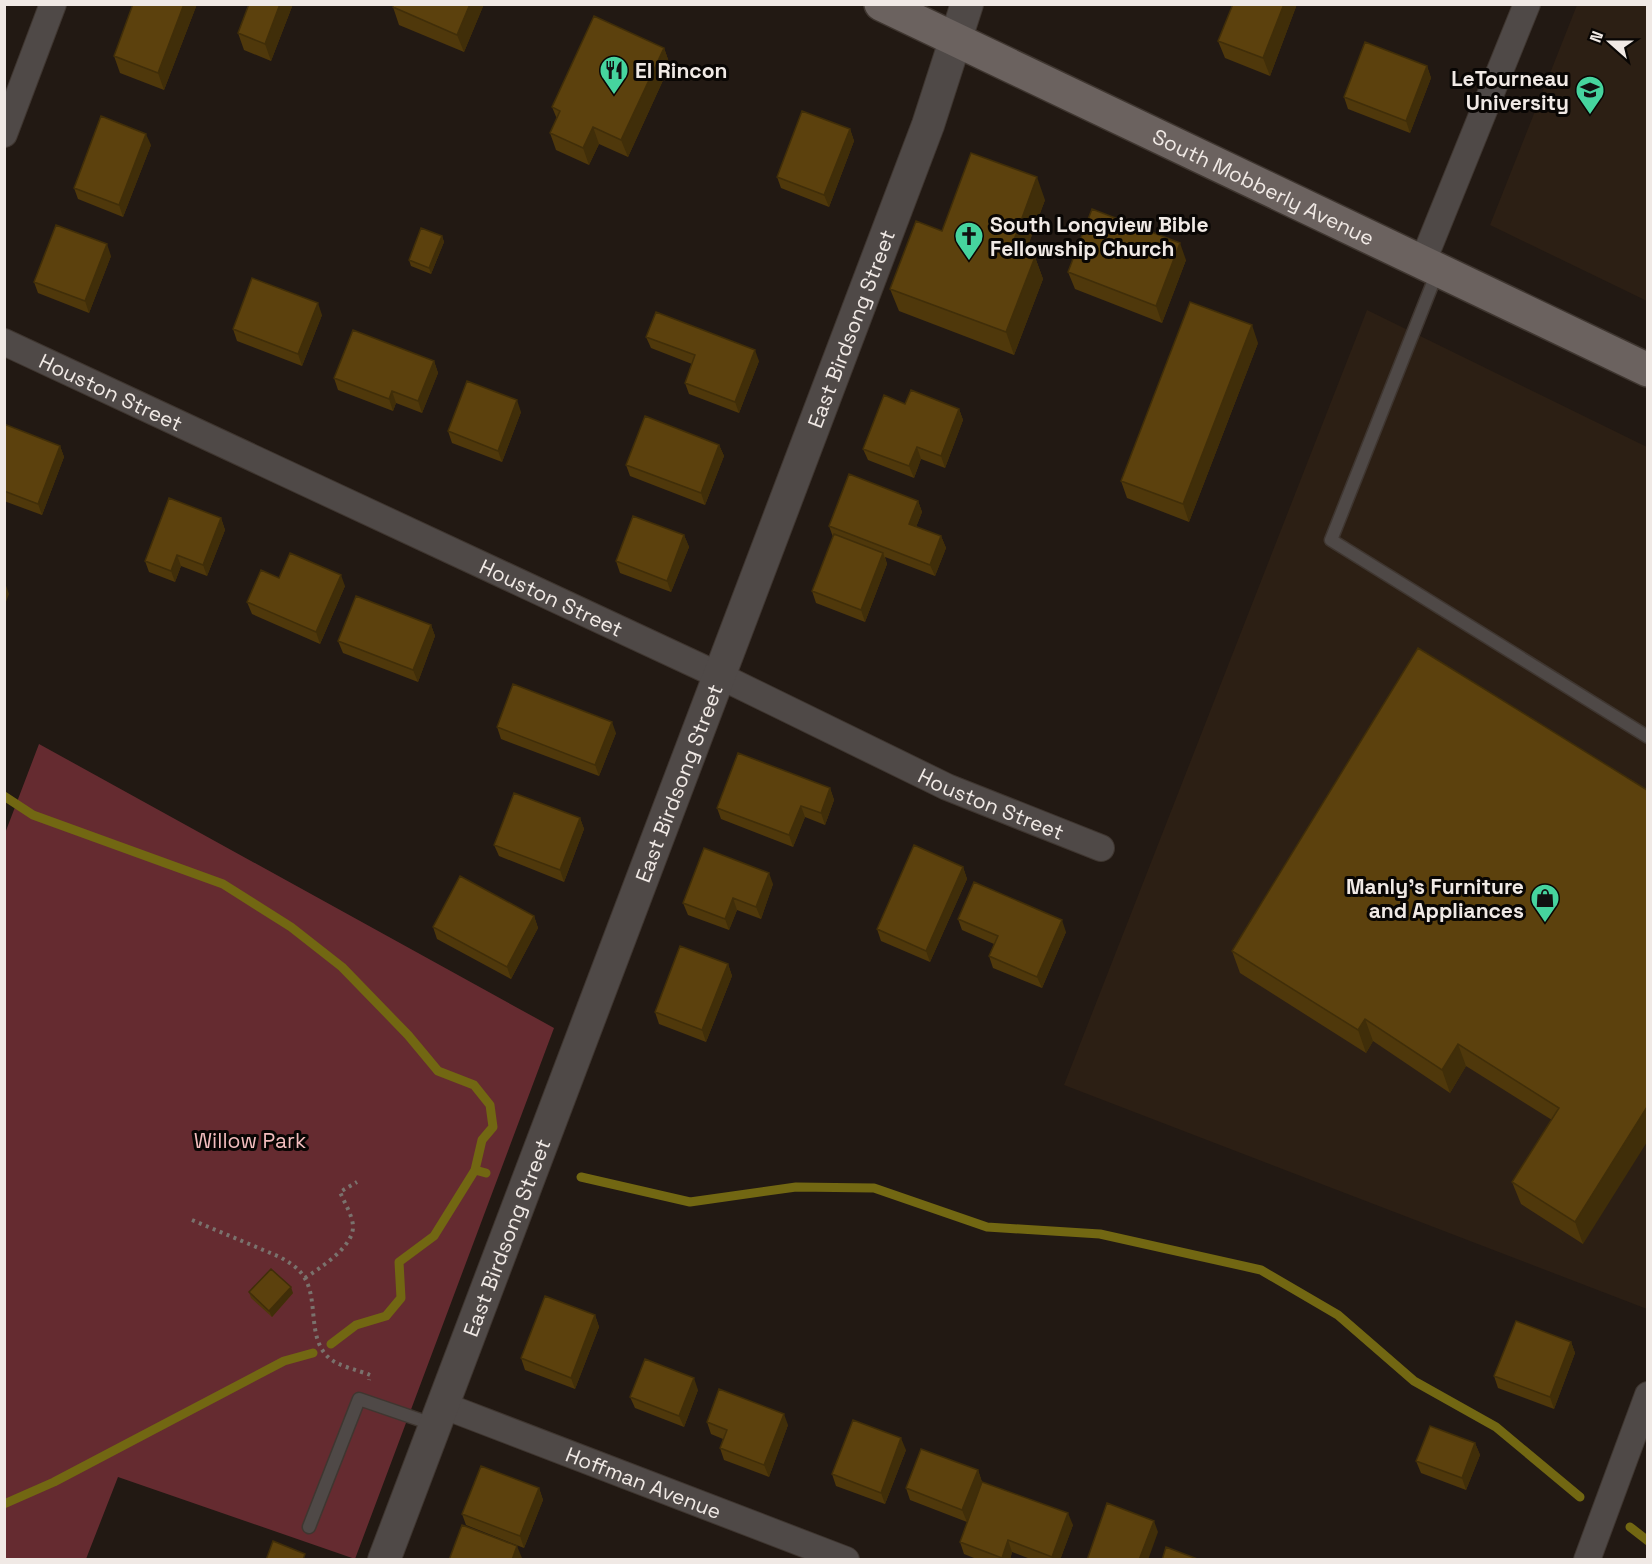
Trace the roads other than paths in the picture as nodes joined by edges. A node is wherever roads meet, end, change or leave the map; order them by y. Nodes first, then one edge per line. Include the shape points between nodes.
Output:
1 (53, 4) edge
2 (881, 4) edge
3 (967, 4) edge
4 (1527, 4) edge
5 (955, 40) junction
6 (4, 134) edge
7 (1431, 265) junction
8 (4, 342) edge
9 (1647, 370) edge
10 (718, 675) junction
11 (1647, 737) edge
12 (1101, 848) dead end
13 (1647, 1395) edge
14 (439, 1415) junction
15 (309, 1527) dead end
16 (384, 1560) edge
17 (846, 1560) edge
18 (1587, 1560) edge

1 - 6 street
2 - 5 main road, South Mobberly Avenue
3 - 5 street, East Birdsong Street
4 - 7 street
5 - 7 main road, South Mobberly Avenue
5 - 10 street, East Birdsong Street via 928,125
7 - 9 main road, South Mobberly Avenue
7 - 11 lane via 1331,540
8 - 10 street, Houston Street
10 - 12 street, Houston Street via 947,787
10 - 14 street, East Birdsong Street
13 - 18 street
14 - 15 lane via 359,1400
14 - 16 street, East Birdsong Street
14 - 17 street, Hoffman Avenue

